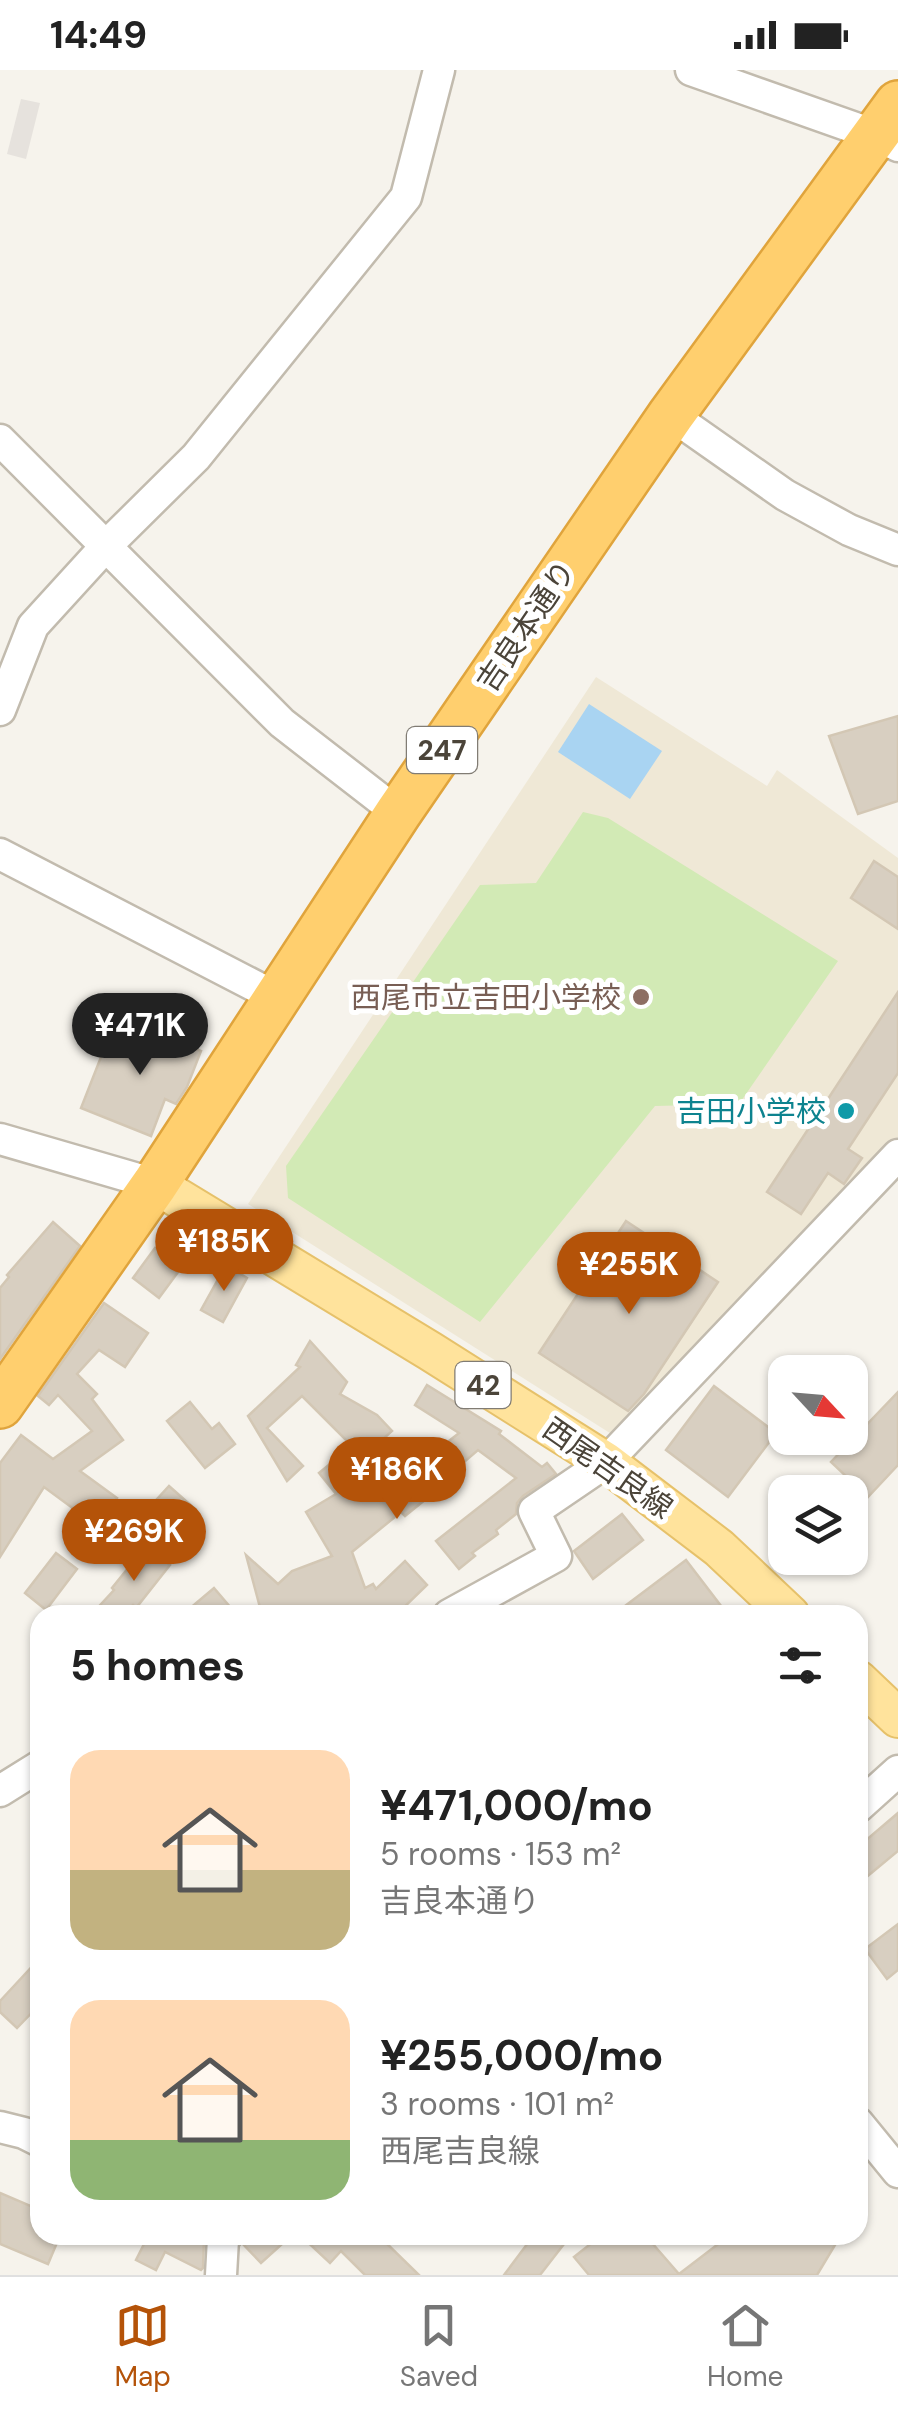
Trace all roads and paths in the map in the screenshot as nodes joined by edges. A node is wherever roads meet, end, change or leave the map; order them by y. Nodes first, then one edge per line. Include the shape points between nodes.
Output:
1 (438, 70) edge
2 (692, 70) edge
3 (729, 76) edge
4 (890, 128) edge
5 (671, 415) junction
6 (0, 440) edge
7 (106, 546) junction
8 (898, 550) edge
9 (0, 710) edge
10 (398, 813) junction
11 (0, 854) edge
12 (278, 998) junction
13 (0, 1139) edge
14 (898, 1155) edge
15 (155, 1184) junction
16 (0, 1405) edge
17 (606, 1462) junction
18 (467, 1605) edge
19 (779, 1605) edge
20 (868, 1690) edge
21 (898, 1718) edge
22 (30, 1771) edge
23 (898, 1771) edge
24 (3, 1785) edge
25 (868, 1798) edge
26 (0, 2127) edge
27 (868, 2135) edge
28 (30, 2136) edge
29 (898, 2172) edge
30 (222, 2245) edge
31 (221, 2275) edge

1 - 7 street via 406,198 196,458
2 - 3 street
3 - 4 street
4 - 5 highway, 吉良本通り / 247
5 - 8 street via 786,495
5 - 10 highway, 吉良本通り / 247
6 - 7 street
7 - 9 street via 33,626
7 - 10 street via 282,723
10 - 12 highway, 吉良本通り / 247
11 - 12 street
12 - 15 highway, 吉良本通り / 247
13 - 15 street
14 - 17 street
15 - 16 highway, 吉良本通り / 247
15 - 17 main road, 西尾吉良線 / 42
17 - 18 street via 534,1512 556,1556
17 - 19 main road, 西尾吉良線 / 42 via 719,1548
20 - 21 main road
22 - 24 street
23 - 25 street
26 - 28 street
27 - 29 street
30 - 31 street

